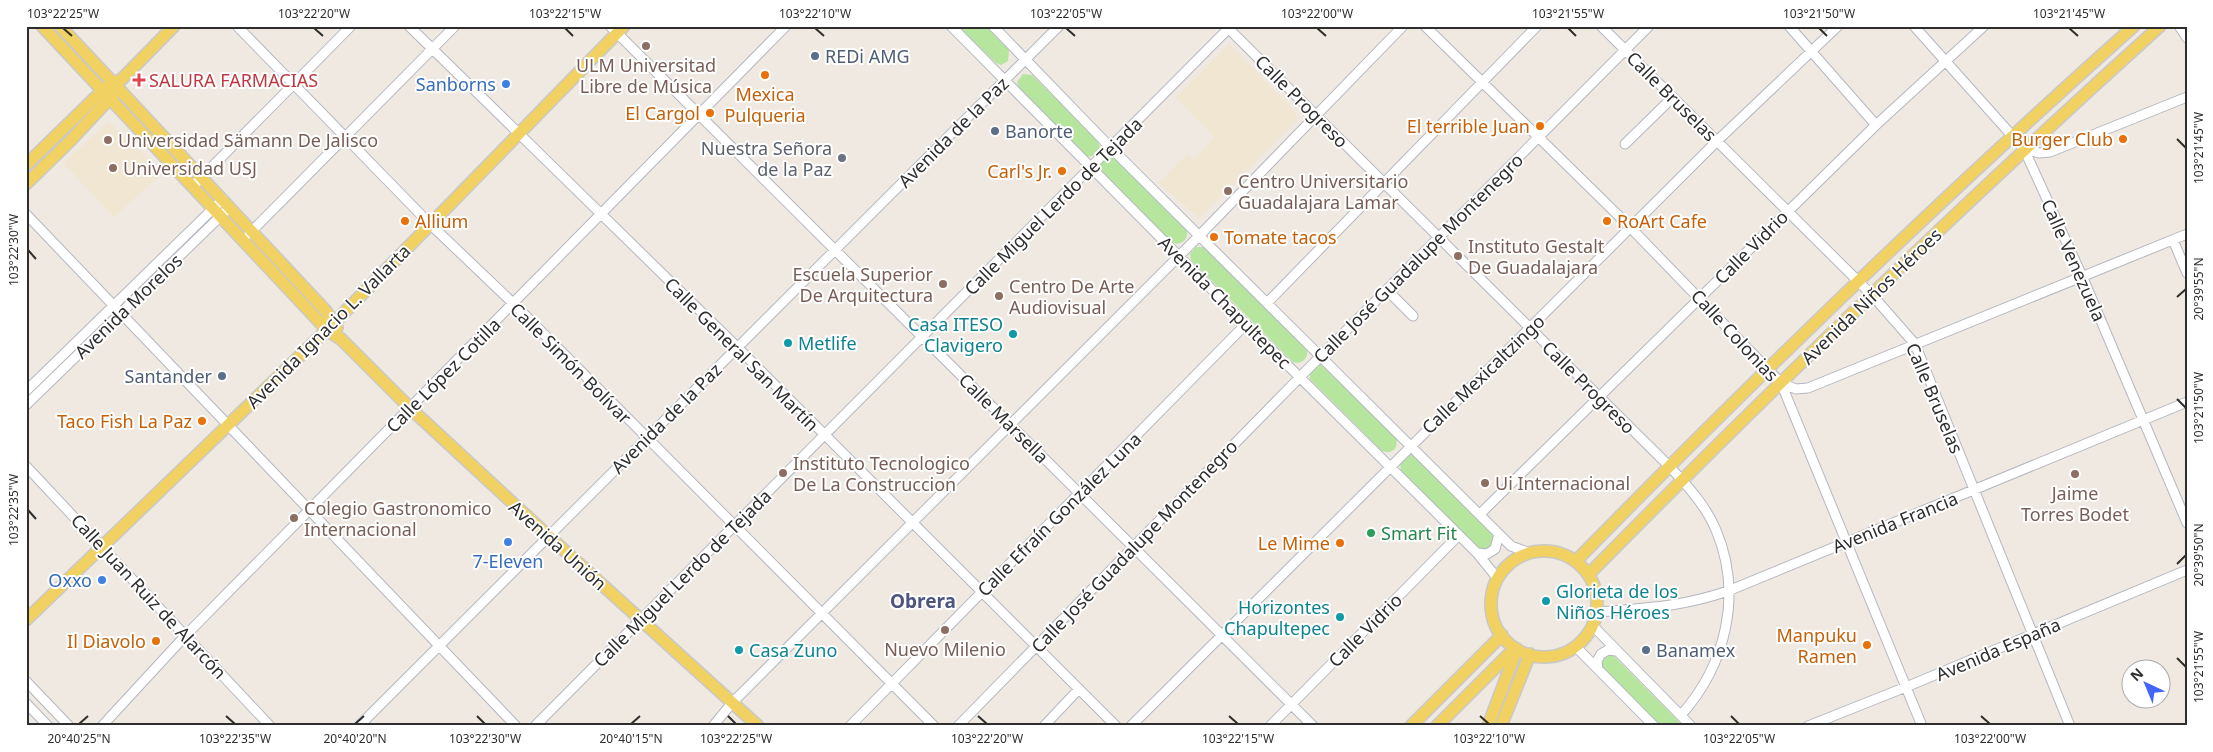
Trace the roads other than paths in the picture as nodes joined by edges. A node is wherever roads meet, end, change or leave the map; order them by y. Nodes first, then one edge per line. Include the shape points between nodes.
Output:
1 (42, 26) edge
2 (60, 26) edge
3 (174, 26) edge
4 (237, 26) edge
5 (352, 26) edge
6 (410, 26) edge
7 (455, 26) edge
8 (786, 26) edge
9 (951, 26) edge
10 (993, 26) edge
11 (1059, 26) edge
12 (1403, 26) edge
13 (1425, 26) edge
14 (1538, 26) edge
15 (1601, 26) edge
16 (1649, 26) edge
17 (1790, 26) edge
18 (1838, 26) edge
19 (1914, 26) edge
20 (1984, 26) edge
21 (2134, 26) edge
22 (2160, 26) edge
23 (2179, 26) edge
24 (1228, 27) edge
25 (617, 28) edge
26 (2187, 38) edge
27 (432, 49) junction
28 (1625, 50) junction
29 (1811, 51) junction
30 (1026, 59) junction
31 (1945, 62) junction
32 (1005, 81) junction
33 (1483, 83) junction
34 (295, 84) junction
35 (113, 88) junction
36 (1673, 97) junction
37 (2187, 97) edge
38 (699, 115) junction
39 (1316, 116) junction
40 (1876, 124) junction
41 (519, 134) junction
42 (2012, 135) junction
43 (346, 137) junction
44 (1538, 137) junction
45 (1717, 141) junction
46 (1625, 144) dead end
47 (1111, 148) junction
48 (2024, 149) junction
49 (26, 165) edge
50 (1092, 167) junction
51 (202, 177) junction
52 (26, 184) edge
53 (1384, 184) junction
54 (193, 186) junction
55 (226, 203) junction
56 (1788, 211) junction
57 (217, 212) junction
58 (26, 214) edge
59 (601, 214) junction
60 (430, 224) junction
61 (1632, 228) junction
62 (252, 231) junction
63 (2187, 234) edge
64 (1199, 236) junction
65 (1439, 237) junction
66 (243, 240) junction
67 (2173, 240) junction
68 (834, 250) junction
69 (1180, 255) junction
70 (2187, 273) edge
71 (2082, 276) junction
72 (1858, 281) junction
73 (1387, 290) junction
74 (1872, 295) junction
75 (1700, 298) junction
76 (1267, 303) junction
77 (513, 304) junction
78 (118, 309) junction
79 (1413, 316) dead end
80 (1246, 324) junction
81 (331, 326) junction
82 (1531, 329) junction
83 (923, 337) junction
84 (1915, 344) junction
85 (737, 348) junction
86 (1321, 356) junction
87 (1768, 369) junction
88 (1300, 377) junction
89 (1781, 383) junction
90 (26, 391) edge
91 (1599, 397) junction
92 (2187, 402) edge
93 (26, 405) edge
94 (410, 408) junction
95 (2142, 420) junction
96 (1011, 424) junction
97 (228, 425) junction
98 (824, 436) junction
99 (646, 438) junction
100 (1410, 445) junction
101 (26, 466) edge
102 (1389, 466) junction
103 (1669, 466) junction
104 (1682, 480) junction
105 (1973, 490) junction
106 (1079, 493) junction
107 (309, 510) junction
108 (1480, 514) junction
109 (2187, 523) edge
110 (912, 524) junction
111 (734, 526) junction
112 (1499, 534) junction
113 (1459, 535) junction
114 (548, 537) junction
115 (1845, 542) junction
116 (102, 546) junction
117 (1133, 547) junction
118 (1478, 553) junction
119 (1530, 553) junction
120 (1576, 561) junction
121 (2187, 570) edge
122 (1589, 574) junction
123 (1498, 579) junction
124 (1728, 591) junction
125 (981, 593) junction
126 (1597, 612) junction
127 (821, 614) junction
128 (26, 620) edge
129 (640, 620) junction
130 (1593, 626) junction
131 (1221, 634) junction
132 (2034, 634) junction
133 (186, 635) junction
134 (1502, 635) junction
135 (439, 646) junction
136 (1036, 646) junction
137 (1575, 646) junction
138 (1516, 648) junction
139 (1616, 651) junction
140 (1530, 654) junction
141 (1598, 669) junction
142 (26, 681) edge
143 (892, 684) junction
144 (1906, 687) junction
145 (1079, 689) junction
146 (26, 703) edge
147 (732, 703) junction
148 (1292, 704) junction
149 (1681, 715) junction
150 (48, 726) edge
151 (69, 726) edge
152 (102, 726) edge
153 (270, 726) edge
154 (359, 726) edge
155 (516, 726) edge
156 (535, 726) edge
157 (713, 726) edge
158 (758, 726) edge
159 (850, 726) edge
160 (934, 726) edge
161 (958, 726) edge
162 (1044, 726) edge
163 (1116, 726) edge
164 (1131, 726) edge
165 (1270, 726) edge
166 (1313, 726) edge
167 (1411, 726) edge
168 (1437, 726) edge
169 (1488, 726) edge
170 (1501, 726) edge
171 (1654, 726) edge
172 (1691, 726) edge
173 (1808, 726) edge
174 (1922, 726) edge
175 (2070, 726) edge

1 - 35 main road
2 - 35 main road
3 - 35 main road
4 - 34 street, Calle Simón Bolívar
5 - 34 street
6 - 27 street, Calle General San Martín
7 - 27 street
8 - 38 street, Calle López Cotilla
9 - 32 street, Avenida Chapultepec
10 - 30 street, Avenida Chapultepec
11 - 30 street, Avenida de la Paz
12 - 39 street
13 - 33 street, Calle Colonias
14 - 33 street
15 - 28 street, Calle Bruselas
16 - 28 street, Calle José Guadalupe Montenegro
17 - 29 street
18 - 29 street, Calle Mexicaltzingo
19 - 31 street, Calle Venezuela
20 - 31 street, Calle Vidrio
21 - 42 main road, Avenida Niños Héroes
22 - 48 main road, Avenida Niños Héroes
23 - 26 street
24 - 39 street, Calle Progreso
24 - 47 street, Calle Miguel Lerdo de Tejada
25 - 38 street, Calle Marsella
25 - 41 main road, Avenida Ignacio L. Vallarta
27 - 41 street, Calle General San Martín
27 - 43 street
28 - 36 street, Calle Bruselas
28 - 44 street, Calle José Guadalupe Montenegro
29 - 40 street
29 - 45 street, Calle Mexicaltzingo
30 - 32 street, Avenida de la Paz
30 - 47 street, Avenida Chapultepec
31 - 40 street, Calle Vidrio
31 - 42 street, Calle Venezuela
32 - 50 street, Avenida Chapultepec
32 - 68 street, Avenida de la Paz
33 - 44 street, Calle Colonias
33 - 53 street
34 - 43 street, Calle Simón Bolívar
34 - 51 street
35 - 49 main road
35 - 51 main road
35 - 52 main road
35 - 54 main road
36 - 45 street, Calle Bruselas
36 - 46 street
37 - 48 street via 2050,152
38 - 59 street, Calle López Cotilla
38 - 68 street, Calle Marsella
39 - 53 street, Calle Progreso
39 - 64 street
40 - 56 street, Calle Vidrio
41 - 59 street, Calle General San Martín
41 - 60 main road, Avenida Ignacio L. Vallarta
42 - 48 street, Calle Venezuela
42 - 72 main road, Avenida Niños Héroes
43 - 60 street, Calle Simón Bolívar
43 - 62 street
44 - 61 street, Calle Colonias
44 - 65 street, Calle José Guadalupe Montenegro
45 - 56 street, Calle Bruselas
45 - 61 street, Calle Mexicaltzingo
47 - 50 street, Calle Miguel Lerdo de Tejada
47 - 64 street, Avenida Chapultepec
48 - 71 street, Calle Venezuela
48 - 74 main road, Avenida Niños Héroes
50 - 69 street, Avenida Chapultepec
50 - 83 street, Calle Miguel Lerdo de Tejada
51 - 54 street
51 - 55 main road
53 - 65 street, Calle Progreso
53 - 76 street
54 - 57 main road
55 - 57 street, Avenida Morelos
55 - 62 main road
56 - 72 street, Calle Bruselas
56 - 75 street, Calle Vidrio
57 - 66 main road
57 - 78 street, Avenida Morelos
58 - 78 street
59 - 77 street, Calle López Cotilla
59 - 85 street, Calle General San Martín
60 - 77 street, Calle Simón Bolívar
60 - 81 main road, Avenida Ignacio L. Vallarta
61 - 75 street, Calle Colonias
61 - 82 street, Calle Mexicaltzingo
62 - 66 street
62 - 81 main road
63 - 67 street
64 - 69 street
64 - 76 street, Avenida Chapultepec
65 - 73 street, Calle José Guadalupe Montenegro
65 - 82 street, Calle Progreso
66 - 81 main road
67 - 70 street
67 - 71 street
68 - 83 street, Calle Marsella
68 - 85 street, Avenida de la Paz
69 - 80 street, Avenida Chapultepec
69 - 96 street
71 - 84 street
71 - 95 street, Calle Venezuela
72 - 74 street, Calle Bruselas
72 - 87 main road, Avenida Niños Héroes
73 - 79 street
73 - 86 street, Calle José Guadalupe Montenegro
74 - 84 street, Calle Bruselas
74 - 89 main road, Avenida Niños Héroes
75 - 87 street, Calle Colonias
75 - 91 street, Calle Vidrio
76 - 86 street, Avenida Chapultepec
77 - 94 street, Calle López Cotilla
77 - 99 street, Calle Simón Bolívar
78 - 90 street, Avenida Morelos
78 - 93 street, Avenida Morelos
78 - 97 street
80 - 88 street, Avenida Chapultepec
80 - 106 street, Calle Efraín González Luna
81 - 94 main road, Avenida Unión
81 - 97 main road, Avenida Ignacio L. Vallarta
82 - 91 street, Calle Progreso
82 - 100 street, Calle Mexicaltzingo
83 - 96 street, Calle Marsella
83 - 98 street, Calle Miguel Lerdo de Tejada
84 - 89 street via 1808,388 1796,389
84 - 105 street, Calle Bruselas
85 - 98 street, Calle General San Martín
85 - 99 street, Avenida de la Paz
86 - 88 street, Calle José Guadalupe Montenegro
86 - 100 street, Avenida Chapultepec
87 - 89 street, Calle Colonias
87 - 103 main road, Avenida Niños Héroes
88 - 102 street, Avenida Chapultepec
88 - 117 street, Calle José Guadalupe Montenegro
89 - 104 main road, Avenida Niños Héroes
89 - 115 street, Calle Colonias
91 - 103 street, Calle Progreso
91 - 108 street, Calle Vidrio
92 - 95 street, Avenida Francia
94 - 107 street, Calle López Cotilla
94 - 114 main road, Avenida Unión
95 - 105 street, Avenida Francia
95 - 109 street, Calle Venezuela
96 - 106 street, Calle Marsella
96 - 110 street
97 - 107 street
97 - 116 main road, Avenida Ignacio L. Vallarta
98 - 110 street, Calle General San Martín
98 - 111 street, Calle Miguel Lerdo de Tejada
99 - 111 street, Calle Simón Bolívar
99 - 114 street, Avenida de la Paz
100 - 102 street, Calle Mexicaltzingo
100 - 108 street, Avenida Chapultepec
101 - 116 street, Calle Juan Ruiz de Alarcón
102 - 113 street, Avenida Chapultepec
102 - 131 street, Calle Mexicaltzingo
103 - 104 street, Calle Progreso
103 - 120 main road, Avenida Niños Héroes
104 - 122 main road, Avenida Niños Héroes
104 - 124 street, Calle Progreso via 1698,499 1716,530
105 - 115 street, Avenida Francia
105 - 132 street, Calle Bruselas
106 - 117 street, Calle Marsella
106 - 125 street, Calle Efraín González Luna
107 - 133 street, Calle López Cotilla
107 - 135 street
108 - 112 street, Avenida Chapultepec
110 - 125 street, Calle General San Martín
110 - 127 street
111 - 127 street, Calle Simón Bolívar
111 - 129 street, Calle Miguel Lerdo de Tejada
112 - 118 street via 1495,549 1487,554
112 - 119 street, Avenida Chapultepec via 1511,546
113 - 118 street, Avenida Chapultepec
113 - 148 street, Calle Vidrio
114 - 129 main road, Avenida Unión
114 - 135 street, Avenida de la Paz
115 - 124 street, Avenida Francia
115 - 144 street, Calle Colonias
116 - 128 main road, Avenida Ignacio L. Vallarta
116 - 133 street, Calle Juan Ruiz de Alarcón
117 - 131 street, Calle Marsella
117 - 136 street, Calle José Guadalupe Montenegro
118 - 123 street, Avenida Chapultepec
119 - 120 main road via 1554,552
119 - 123 main road via 1511,562
120 - 122 main road
121 - 132 street, Avenida España
122 - 126 main road via 1596,592
123 - 134 main road via 1492,608
124 - 126 street, Avenida Francia via 1696,602 1666,607
124 - 149 street, Calle Progreso via 1726,629 1717,660
125 - 136 street, Calle General San Martín
125 - 143 street, Calle Efraín González Luna
126 - 130 main road
127 - 143 street, Calle Simón Bolívar
127 - 147 street
129 - 147 main road, Avenida Unión
129 - 156 street, Calle Miguel Lerdo de Tejada
130 - 137 main road
130 - 139 street
131 - 148 street, Calle Marsella
131 - 164 street, Calle Mexicaltzingo
132 - 144 street, Avenida España
132 - 175 street, Calle Bruselas
133 - 152 street, Calle López Cotilla
133 - 153 street, Calle Juan Ruiz de Alarcón
134 - 138 main road
134 - 167 main road
135 - 154 street, Avenida de la Paz
135 - 155 street
136 - 145 street, Calle General San Martín
136 - 161 street, Calle José Guadalupe Montenegro
137 - 140 main road via 1551,656
137 - 141 street
138 - 140 main road
138 - 168 main road
138 - 169 main road
139 - 141 street via 1608,650 1601,654 1597,661
139 - 149 street
140 - 170 main road
141 - 171 street
142 - 151 street
143 - 159 street, Calle Efraín González Luna
143 - 160 street, Calle Simón Bolívar
144 - 173 street, Avenida España
144 - 174 street, Calle Colonias
145 - 162 street
145 - 163 street, Calle General San Martín
146 - 150 street
147 - 157 street
147 - 158 main road, Avenida Unión
148 - 165 street, Calle Vidrio
148 - 166 street, Calle Marsella
149 - 172 street

